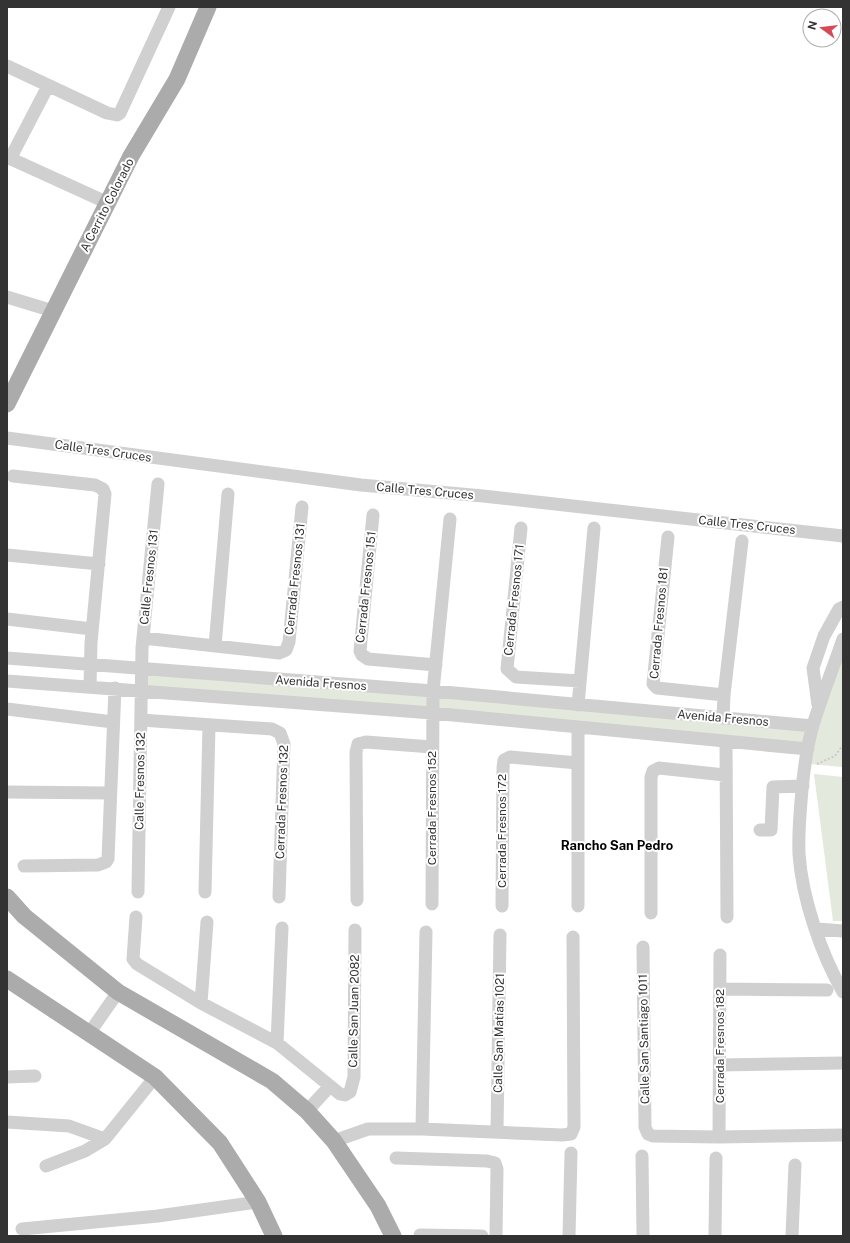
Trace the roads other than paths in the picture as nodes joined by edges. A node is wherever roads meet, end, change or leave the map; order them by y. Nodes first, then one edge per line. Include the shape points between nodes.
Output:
1 (170, 7) edge
2 (208, 7) edge
3 (7, 66) edge
4 (48, 86) junction
5 (8, 158) edge
6 (108, 203) junction
7 (7, 297) edge
8 (53, 311) junction
9 (7, 404) edge
10 (7, 438) edge
11 (13, 476) dead end
12 (158, 484) dead end
13 (228, 494) dead end
14 (302, 507) dead end
15 (373, 515) dead end
16 (450, 519) dead end
17 (521, 528) dead end
18 (594, 528) dead end
19 (843, 536) edge
20 (668, 537) dead end
21 (742, 541) dead end
22 (7, 555) edge
23 (99, 564) junction
24 (843, 607) edge
25 (7, 619) edge
26 (92, 629) junction
27 (143, 638) junction
28 (843, 639) edge
29 (216, 646) junction
30 (7, 658) edge
31 (436, 665) junction
32 (91, 666) junction
33 (141, 670) junction
34 (7, 681) edge
35 (580, 681) junction
36 (90, 687) junction
37 (115, 688) junction
38 (140, 691) junction
39 (433, 691) junction
40 (724, 695) junction
41 (578, 705) junction
42 (819, 708) junction
43 (7, 709) edge
44 (634, 710) junction
45 (432, 713) junction
46 (724, 718) junction
47 (140, 720) junction
48 (113, 722) junction
49 (209, 726) junction
50 (813, 726) junction
51 (578, 727) junction
52 (633, 732) junction
53 (726, 741) junction
54 (432, 748) junction
55 (808, 749) junction
56 (578, 763) junction
57 (725, 774) junction
58 (803, 786) junction
59 (7, 792) edge
60 (110, 793) junction
61 (771, 830) dead end
62 (24, 866) dead end
63 (138, 892) dead end
64 (205, 892) dead end
65 (7, 897) edge
66 (279, 897) dead end
67 (357, 900) dead end
68 (432, 904) dead end
69 (502, 906) dead end
70 (578, 906) dead end
71 (651, 913) dead end
72 (136, 917) dead end
73 (727, 917) dead end
74 (207, 922) dead end
75 (282, 928) dead end
76 (817, 929) junction
77 (355, 930) dead end
78 (843, 931) edge
79 (426, 932) dead end
80 (500, 935) dead end
81 (574, 937) dead end
82 (643, 947) dead end
83 (720, 955) dead end
84 (7, 979) edge
85 (720, 989) junction
86 (827, 990) dead end
87 (118, 992) junction
88 (843, 992) edge
89 (201, 1003) junction
90 (90, 1032) junction
91 (277, 1043) junction
92 (843, 1063) edge
93 (720, 1065) junction
94 (35, 1076) dead end
95 (7, 1077) edge
96 (155, 1077) junction
97 (330, 1086) junction
98 (307, 1111) junction
99 (7, 1122) edge
100 (422, 1129) junction
101 (497, 1131) junction
102 (843, 1135) edge
103 (719, 1137) junction
104 (105, 1139) junction
105 (334, 1141) junction
106 (571, 1153) dead end
107 (642, 1156) dead end
108 (396, 1158) dead end
109 (716, 1158) dead end
110 (795, 1165) dead end
111 (46, 1166) dead end
112 (258, 1202) junction
113 (22, 1229) dead end
114 (420, 1235) dead end
115 (274, 1236) edge
116 (393, 1236) edge
117 (482, 1236) edge
118 (496, 1236) edge
119 (570, 1236) edge
120 (643, 1236) edge
121 (715, 1236) edge
122 (792, 1236) edge

1 - 4 street via 117,115 107,113
2 - 6 main road, A Cerrito Colorado via 177,79 131,156
3 - 4 street
4 - 5 street
5 - 6 street
6 - 8 main road, A Cerrito Colorado
7 - 8 street
8 - 9 main road, A Cerrito Colorado
10 - 19 street, Calle Tres Cruces via 361,485
11 - 23 street via 95,485 103,489 105,499
12 - 27 street, Calle Fresnos 131
13 - 29 street
14 - 29 street, Cerrada Fresnos 131 via 289,642 286,650 279,653
15 - 31 street, Cerrada Fresnos 151 via 360,646 362,655 368,659
16 - 31 street
17 - 35 street, Cerrada Fresnos 171 via 507,669 516,677
18 - 35 street
20 - 40 street, Cerrada Fresnos 181 via 653,684 657,688
21 - 40 street
22 - 23 street
23 - 26 street
24 - 42 street via 839,609 824,636 813,668
25 - 26 street
26 - 32 street
27 - 29 street, Cerrada Fresnos 131
27 - 33 street, Calle Fresnos 131
28 - 42 street
30 - 32 street, Avenida Fresnos
31 - 39 street
32 - 33 street, Avenida Fresnos
32 - 36 street
33 - 38 street, Calle Fresnos 132
33 - 39 street, Avenida Fresnos
34 - 36 street, Avenida Fresnos
35 - 41 street
36 - 37 street, Avenida Fresnos
37 - 38 street, Avenida Fresnos
37 - 48 street
38 - 45 street, Avenida Fresnos
38 - 47 street, Calle Fresnos 132
39 - 41 street, Avenida Fresnos
39 - 45 street
40 - 46 street
41 - 44 street, Avenida Fresnos
42 - 50 street
43 - 48 street
44 - 46 street, Avenida Fresnos
44 - 52 street
45 - 51 street, Avenida Fresnos
45 - 54 street, Cerrada Fresnos 152
46 - 50 street, Avenida Fresnos
47 - 49 street, Cerrada Fresnos 132
47 - 63 street, Calle Fresnos 132
48 - 60 street
49 - 64 street
49 - 66 street, Cerrada Fresnos 132 via 272,729 280,733 283,739
50 - 55 street
51 - 52 street, Avenida Fresnos
51 - 56 street
52 - 53 street, Avenida Fresnos
53 - 55 street, Avenida Fresnos
53 - 57 street
54 - 67 street via 366,742 358,744
54 - 68 street, Cerrada Fresnos 152
55 - 58 street
56 - 69 street, Cerrada Fresnos 172 via 510,757 504,760
56 - 70 street
57 - 71 street via 659,768 653,771
57 - 73 street
58 - 61 street via 773,787
58 - 76 street via 799,829 800,855 803,881
59 - 60 street
60 - 62 street via 109,854 106,862 98,865
65 - 87 main road via 24,916
72 - 89 street via 134,961
74 - 89 street
75 - 91 street
76 - 78 street
76 - 88 street via 821,944
77 - 97 street, Calle San Juan 2082 via 354,1077 350,1092 345,1095
79 - 100 street
80 - 101 street, Calle San Matías 1021
81 - 101 street via 574,1130 567,1135
82 - 103 street, Calle San Santiago 1011 via 646,1132 653,1136
83 - 85 street, Cerrada Fresnos 182
84 - 90 main road
85 - 86 street
85 - 93 street, Cerrada Fresnos 182
87 - 90 street
87 - 98 main road via 272,1081
89 - 91 street
90 - 96 main road
91 - 97 street
92 - 93 street
93 - 103 street, Cerrada Fresnos 182
94 - 95 street
96 - 104 street
96 - 112 main road via 220,1143
97 - 98 street
98 - 105 main road
99 - 104 street via 70,1126
100 - 101 street
100 - 105 street via 368,1130
102 - 103 street
104 - 111 street via 85,1151
105 - 116 main road via 378,1206
106 - 119 street
107 - 120 street
108 - 118 street via 495,1163
109 - 121 street
110 - 122 street
112 - 113 street via 158,1216
112 - 115 main road
114 - 117 street

